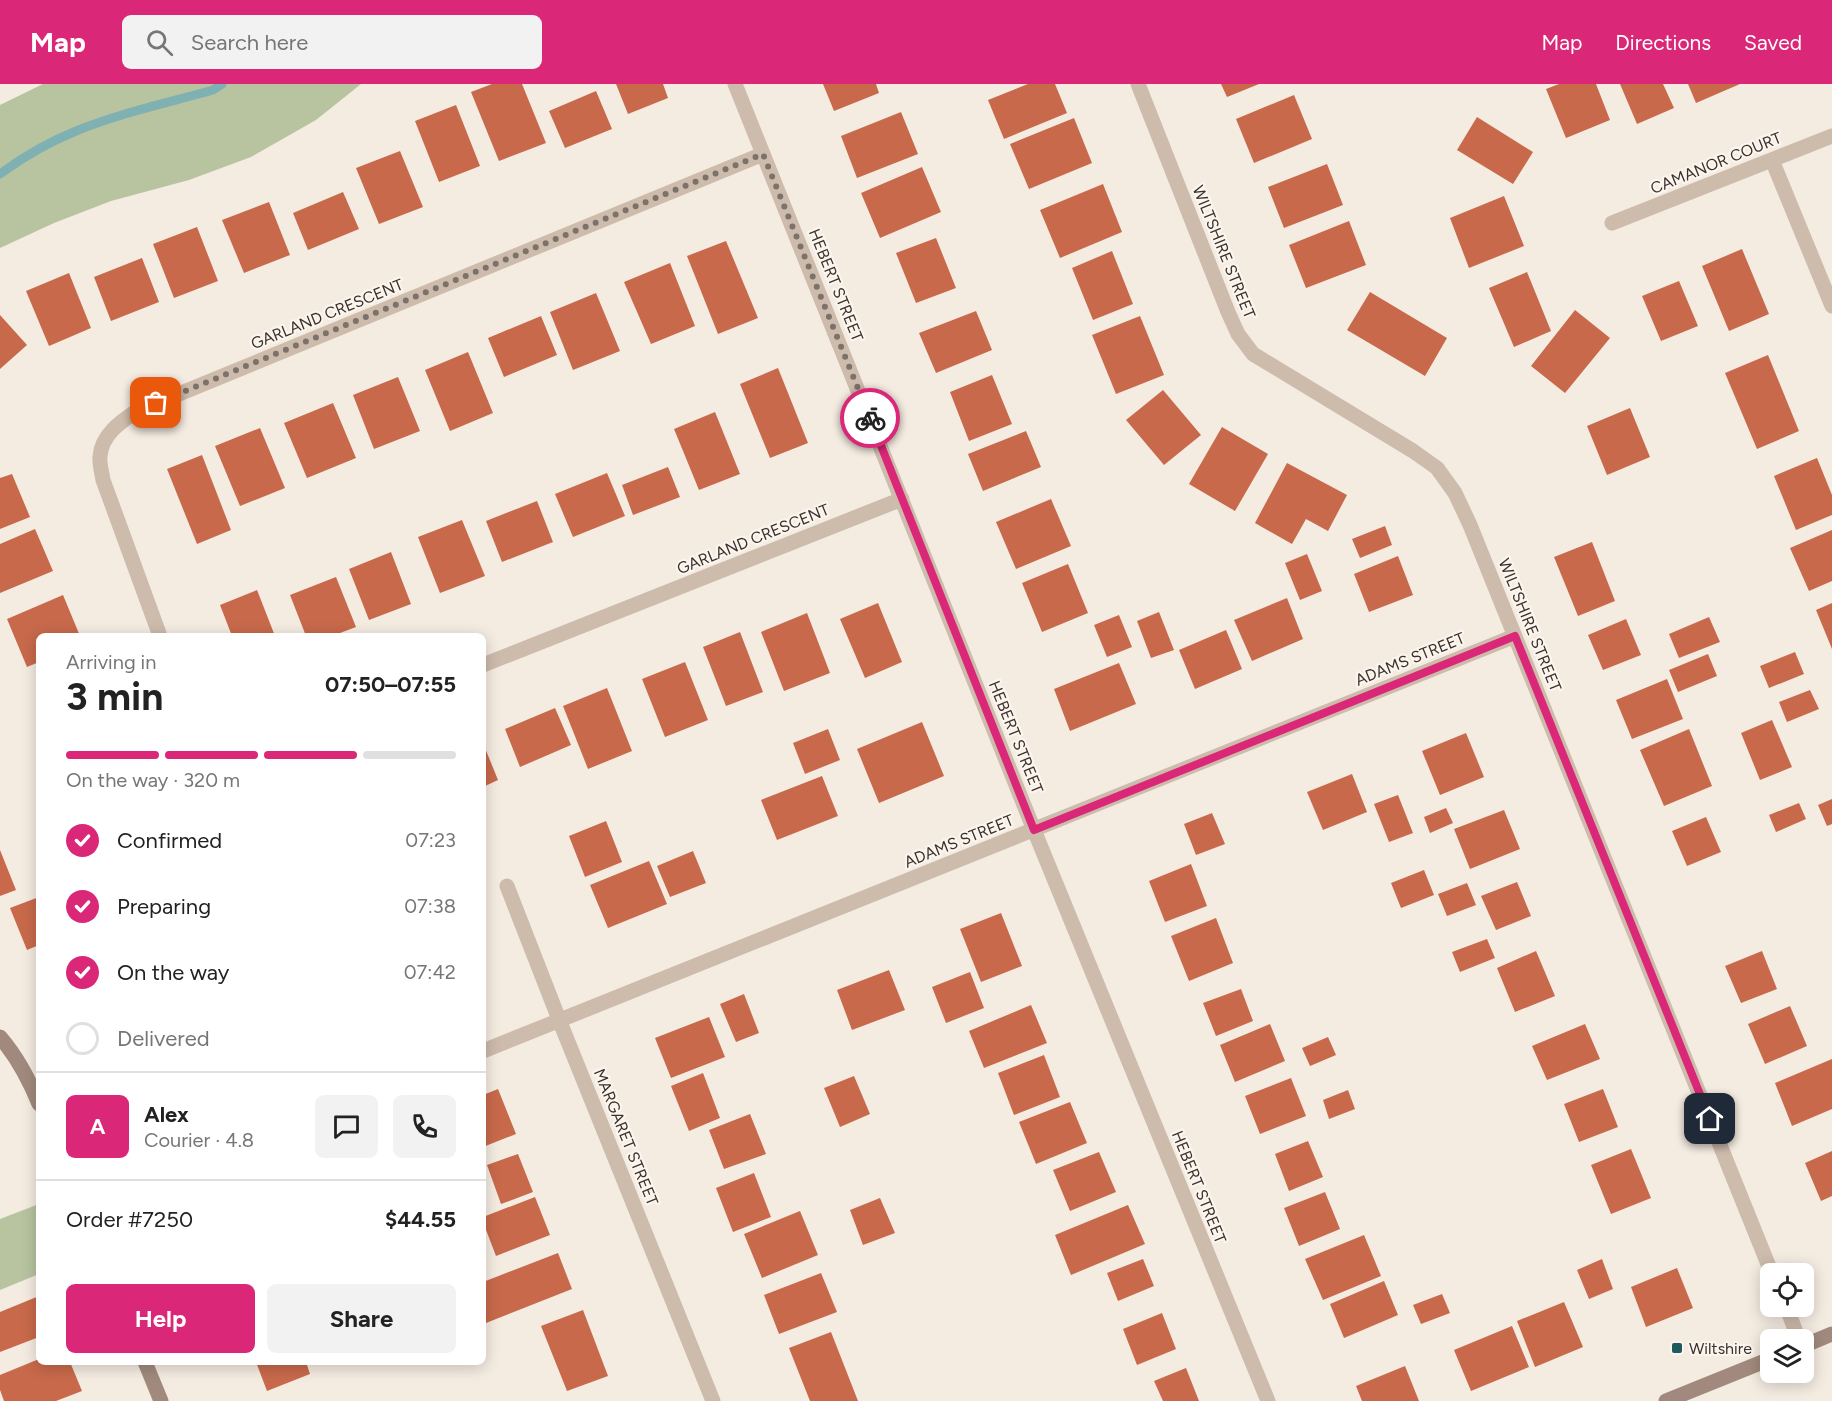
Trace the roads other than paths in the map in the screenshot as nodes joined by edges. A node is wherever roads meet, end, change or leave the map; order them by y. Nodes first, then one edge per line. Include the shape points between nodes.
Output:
1 (735, 84) edge
2 (1138, 84) edge
3 (1832, 135) edge
4 (763, 154) junction
5 (1772, 160) junction
6 (1612, 223) dead end
7 (1832, 306) edge
8 (902, 499) junction
9 (159, 633) edge
10 (1515, 636) junction
11 (486, 664) edge
12 (1034, 830) junction
13 (507, 886) dead end
14 (560, 1022) junction
15 (0, 1037) edge
16 (486, 1050) edge
17 (36, 1096) edge
18 (1768, 1263) edge
19 (1832, 1334) edge
20 (1814, 1341) edge
21 (1760, 1363) edge
22 (146, 1365) edge
23 (161, 1401) edge
24 (714, 1401) edge
25 (1268, 1401) edge
26 (1666, 1401) edge

1 - 4 street, HEBERT STREET
2 - 10 street, WILTSHIRE STREET via 1238,334 1253,354 1437,468 1455,493 1470,525
3 - 5 street, CAMANOR COURT
4 - 8 street, HEBERT STREET
4 - 9 street, GARLAND CRESCENT via 135,412 117,423 99,457 103,480
5 - 6 street, CAMANOR COURT
5 - 7 street
8 - 11 street, GARLAND CRESCENT
8 - 12 street, HEBERT STREET
10 - 12 street, ADAMS STREET
10 - 18 street, WILTSHIRE STREET
12 - 14 street, ADAMS STREET
12 - 25 street, HEBERT STREET
13 - 14 street, MARGARET STREET
14 - 16 street, ADAMS STREET
14 - 24 street, MARGARET STREET
15 - 17 main road via 14,1053
19 - 20 main road
21 - 26 main road
22 - 23 main road

